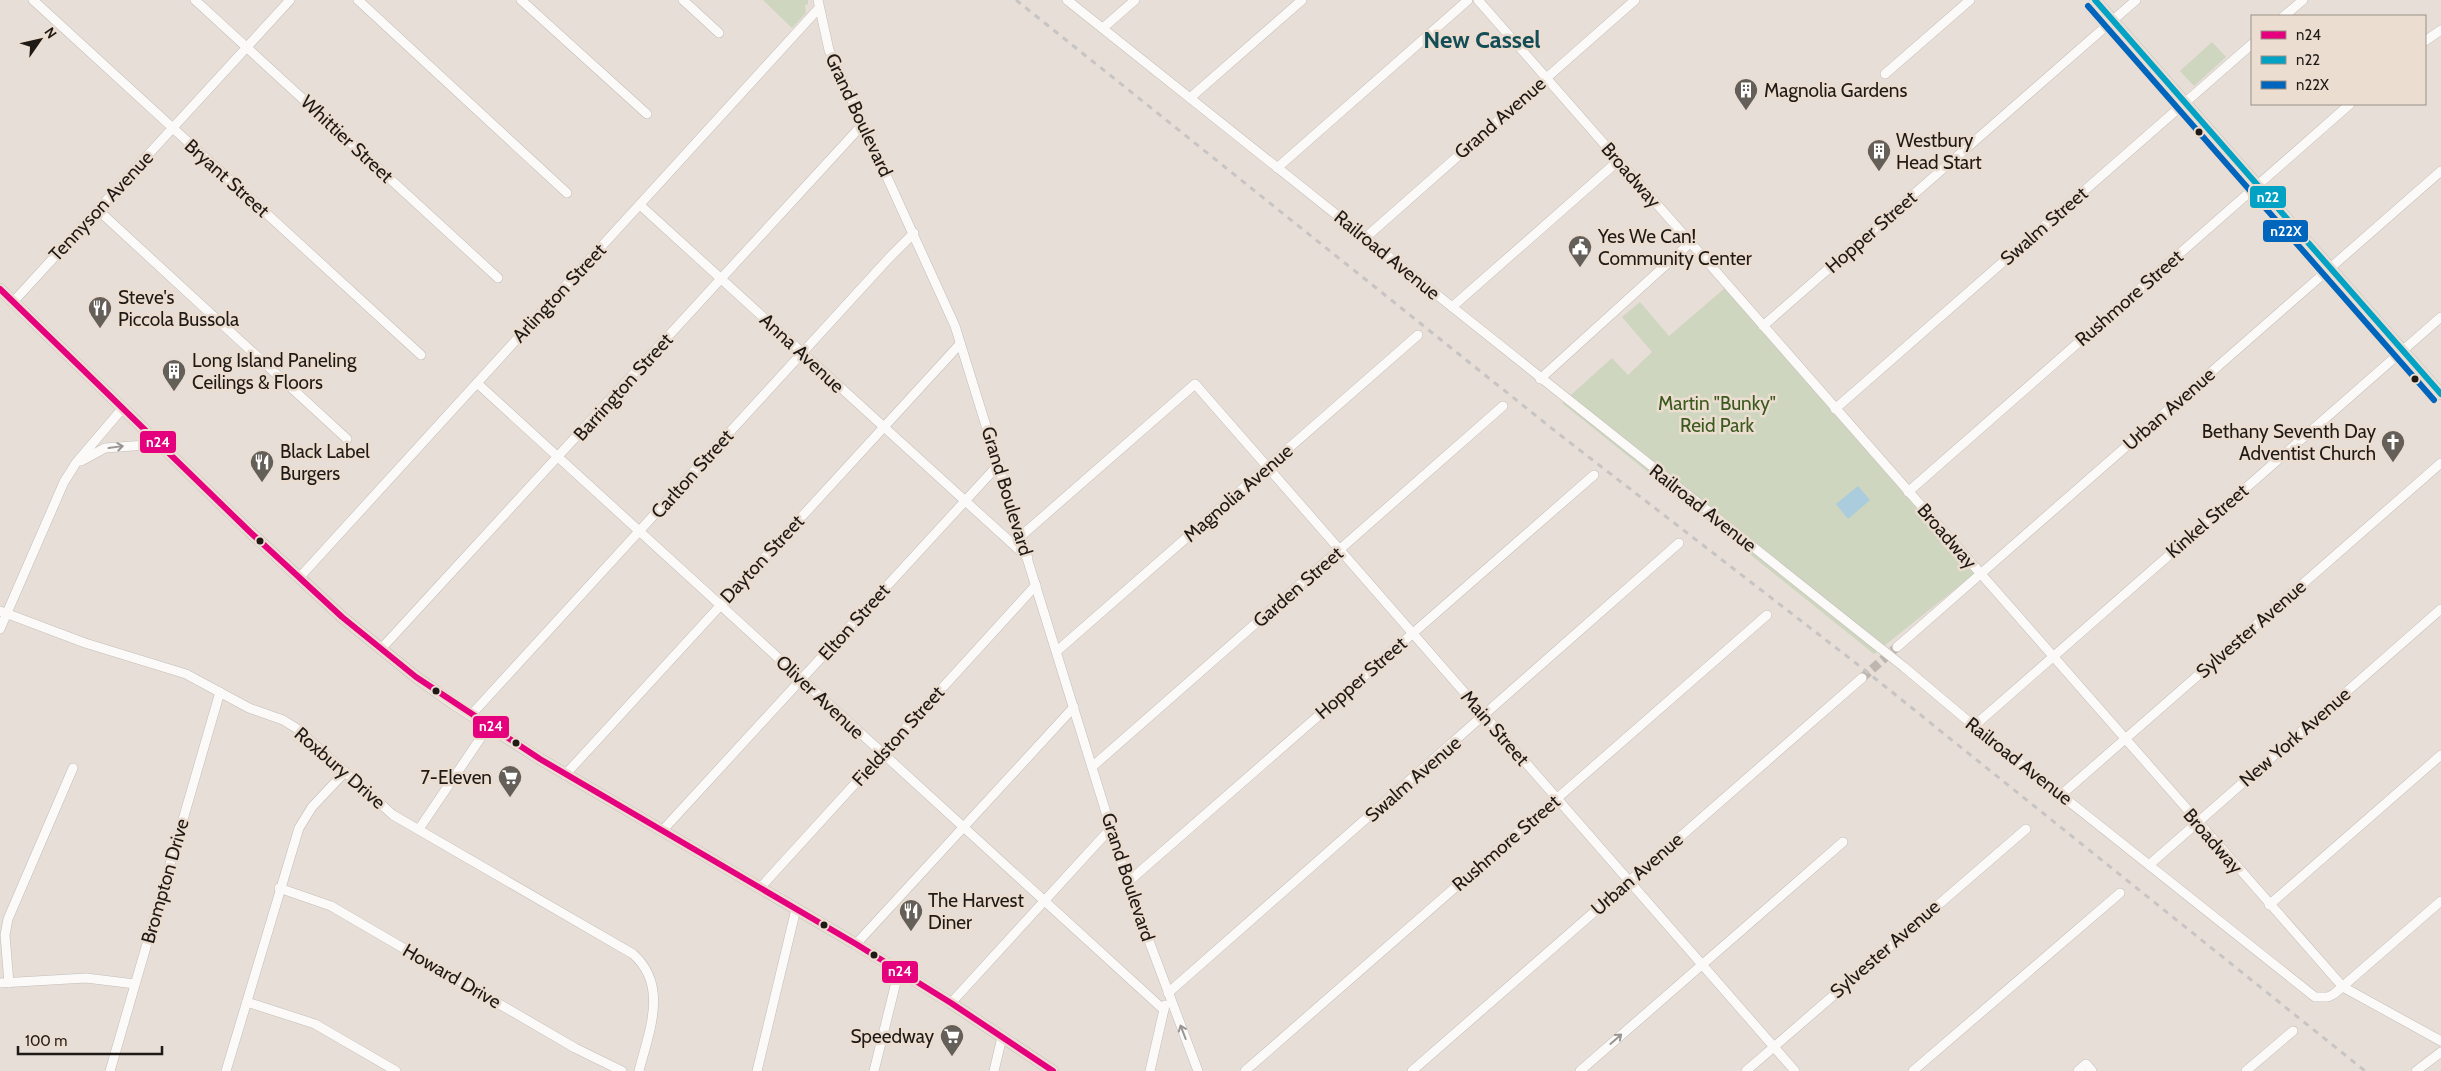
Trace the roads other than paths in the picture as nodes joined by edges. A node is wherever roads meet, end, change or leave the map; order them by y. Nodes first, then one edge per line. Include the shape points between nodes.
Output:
1 (33, 0) edge
2 (195, 0) edge
3 (290, 0) edge
4 (358, 0) edge
5 (521, 0) edge
6 (683, 0) edge
7 (1067, 0) edge
8 (1134, 0) edge
9 (1302, 0) edge
10 (1468, 0) edge
11 (1478, 0) edge
12 (1635, 0) edge
13 (1970, 0) edge
14 (2095, 0) edge
15 (2136, 0) edge
16 (2303, 0) edge
17 (819, 4) edge
18 (2285, 15) edge
19 (2113, 20) junction
20 (1102, 28) junction
21 (2441, 30) edge
22 (719, 33) dead end
23 (2426, 39) edge
24 (2251, 45) edge
25 (247, 47) junction
26 (1885, 74) dead end
27 (1546, 78) junction
28 (1190, 98) junction
29 (2185, 103) junction
30 (2349, 105) edge
31 (646, 114) dead end
32 (863, 124) junction
33 (173, 129) junction
34 (1618, 161) junction
35 (1277, 168) junction
36 (2441, 171) edge
37 (2258, 186) junction
38 (567, 193) dead end
39 (640, 205) junction
40 (98, 210) junction
41 (914, 233) junction
42 (1365, 238) junction
43 (1690, 243) junction
44 (2330, 268) junction
45 (498, 278) dead end
46 (721, 279) junction
47 (0, 288) edge
48 (14, 301) junction
49 (1452, 308) junction
50 (2441, 317) edge
51 (1764, 326) junction
52 (1418, 335) dead end
53 (960, 344) junction
54 (2402, 351) junction
55 (802, 353) junction
56 (421, 355) dead end
57 (1540, 379) junction
58 (477, 383) junction
59 (2441, 394) edge
60 (1503, 406) dead end
61 (1836, 408) junction
62 (122, 409) junction
63 (883, 427) junction
64 (347, 439) dead end
65 (160, 444) junction
66 (559, 457) junction
67 (76, 463) junction
68 (2441, 463) edge
69 (999, 464) junction
70 (1267, 467) junction
71 (1594, 475) dead end
72 (1908, 492) junction
73 (964, 502) junction
74 (639, 532) junction
75 (1021, 536) junction
76 (1679, 543) dead end
77 (1340, 550) junction
78 (1028, 559) junction
79 (1980, 574) junction
80 (299, 578) junction
81 (1036, 585) junction
82 (720, 605) junction
83 (2441, 609) edge
84 (3, 612) edge
85 (1767, 615) dead end
86 (0, 629) edge
87 (1412, 633) junction
88 (1897, 647) tunnel mouth
89 (381, 649) junction
90 (1057, 651) junction
91 (2052, 657) junction
92 (1862, 678) tunnel mouth
93 (801, 680) junction
94 (220, 692) junction
95 (1074, 707) junction
96 (471, 715) junction
97 (1485, 716) junction
98 (1974, 726) junction
99 (488, 727) junction
100 (2124, 740) junction
101 (882, 754) junction
102 (2441, 755) edge
103 (1092, 767) junction
104 (73, 768) dead end
105 (344, 773) junction
106 (565, 775) junction
107 (2061, 794) junction
108 (1557, 798) junction
109 (2197, 823) junction
110 (963, 828) junction
111 (1111, 828) junction
112 (419, 829) junction
113 (2026, 829) dead end
114 (662, 831) junction
115 (1843, 842) dead end
116 (2149, 865) junction
117 (1629, 881) junction
118 (1128, 882) junction
119 (280, 888) junction
120 (760, 888) junction
121 (2120, 893) dead end
122 (2441, 901) edge
123 (1044, 902) junction
124 (2270, 905) junction
125 (796, 909) junction
126 (856, 944) junction
127 (1702, 964) junction
128 (899, 970) junction
129 (4, 983) edge
130 (135, 984) junction
131 (2343, 987) junction
132 (1168, 993) junction
133 (247, 1002) junction
134 (951, 1003) junction
135 (1164, 1010) junction
136 (2293, 1031) dead end
137 (1002, 1037) junction
138 (2441, 1041) edge
139 (1774, 1046) junction
140 (2441, 1052) edge
141 (2089, 1067) edge
142 (110, 1071) edge
143 (226, 1071) edge
144 (396, 1071) edge
145 (622, 1071) edge
146 (639, 1071) edge
147 (756, 1071) edge
148 (874, 1071) edge
149 (994, 1071) edge
150 (1053, 1071) edge
151 (1150, 1071) edge
152 (1198, 1071) edge
153 (1245, 1071) edge
154 (1412, 1071) edge
155 (1580, 1071) edge
156 (1746, 1071) edge
157 (1795, 1071) edge
158 (1913, 1071) edge
159 (2078, 1071) edge
160 (2246, 1071) edge
161 (2416, 1071) edge

1 - 33 street, Bryant Street
2 - 25 street, Whittier Street
3 - 25 street, Tennyson Avenue
4 - 38 street
5 - 31 street
6 - 22 street
7 - 20 street, Railroad Avenue
8 - 20 street
9 - 28 street
10 - 35 street
11 - 27 street, Broadway
12 - 27 street, Grand Avenue
13 - 26 street
14 - 19 main road
15 - 19 street, Hopper Street
16 - 18 street
17 - 32 street, Grand Boulevard via 829,50
17 - 39 street, Arlington Street
19 - 29 main road
19 - 51 street, Hopper Street
20 - 28 street, Railroad Avenue
21 - 23 street
24 - 29 street, Swalm Street
25 - 33 street, Tennyson Avenue
25 - 45 street, Whittier Street
27 - 34 street, Broadway
27 - 42 street, Grand Avenue
28 - 35 street, Railroad Avenue
29 - 37 main road
29 - 61 street, Swalm Street
30 - 37 street, Rushmore Street
32 - 41 street, Grand Boulevard
32 - 46 street, Barrington Street
33 - 40 street, Tennyson Avenue
33 - 56 street, Bryant Street
34 - 43 street, Broadway
34 - 49 street
35 - 42 street, Railroad Avenue
36 - 44 street, Urban Avenue
37 - 44 main road
37 - 72 street, Rushmore Street
39 - 46 street, Anna Avenue
39 - 58 street, Arlington Street
40 - 48 street, Tennyson Avenue
40 - 64 street
41 - 53 street, Grand Boulevard via 945,300
41 - 55 street, Carlton Street
42 - 49 street, Railroad Avenue
43 - 51 street, Broadway
43 - 57 street
44 - 54 main road
44 - 79 street, Urban Avenue
46 - 55 street, Anna Avenue
46 - 66 street, Barrington Street
47 - 48 main road
48 - 62 main road
49 - 57 street, Railroad Avenue
50 - 54 street, Kinkel Street
51 - 61 street, Broadway
52 - 70 street, Magnolia Avenue
53 - 63 street, Dayton Street
53 - 69 street, Grand Boulevard
54 - 59 main road
54 - 91 street, Kinkel Street
55 - 63 street, Anna Avenue
55 - 74 street, Carlton Street
57 - 98 street, Railroad Avenue, bridge
58 - 66 street, Oliver Avenue
58 - 80 street, Arlington Street
60 - 77 street, Garden Street
61 - 72 street, Broadway
62 - 65 main road
62 - 67 street
63 - 73 street, Anna Avenue
63 - 82 street, Dayton Street
67 -> 65 street via 105,448
65 - 80 main road
66 - 74 street, Oliver Avenue
66 - 89 street, Barrington Street
67 - 84 street
68 - 100 street, Sylvester Avenue
69 - 73 street
69 - 75 street, Grand Boulevard
70 - 75 street, Main Street via 1195,384
70 - 77 street, Main Street
70 - 90 street, Magnolia Avenue
71 - 87 street, Hopper Street
72 - 79 street, Broadway
73 - 78 street, Anna Avenue
73 - 93 street, Elton Street
74 - 82 street, Oliver Avenue
74 - 96 street, Carlton Street
75 - 78 street, Grand Boulevard
76 - 97 street, Swalm Avenue
77 - 87 street, Main Street
77 - 103 street, Garden Street
78 - 81 street, Grand Boulevard
79 - 88 street, Urban Avenue
79 - 91 street, Broadway
80 - 89 main road
81 - 90 street, Grand Boulevard
81 - 101 street, Fieldston Street
82 - 93 street, Oliver Avenue
82 - 106 street, Dayton Street
83 - 109 street, New York Avenue
84 - 86 street
84 - 94 street, Roxbury Drive via 85,643 186,674
85 - 108 street, Rushmore Street
87 - 97 street, Main Street
87 - 118 street, Hopper Street
89 - 96 main road
90 - 95 street, Grand Boulevard
91 - 98 street, Kinkel Street
91 - 100 street, Broadway
92 - 117 street, Urban Avenue
93 - 101 street, Oliver Avenue
93 - 114 street, Elton Street
94 - 105 street, Roxbury Drive via 296,728
94 - 130 street, Brompton Drive
95 - 103 street, Grand Boulevard
95 - 110 street
96 - 99 main road
97 - 108 street, Main Street
97 - 132 street, Swalm Avenue
98 - 107 street, Railroad Avenue
99 - 106 main road
99 - 112 street
100 - 107 street, Sylvester Avenue
100 - 109 street, Broadway
101 - 110 street, Oliver Avenue
101 - 120 street, Fieldston Street
102 - 124 street
103 - 111 street, Grand Boulevard
104 - 129 street via 8,919
105 - 112 street, Roxbury Drive via 393,815
105 - 119 street via 312,807 299,828
106 - 114 main road
107 - 116 street, Railroad Avenue
108 - 117 street, Main Street
108 - 153 street, Rushmore Street
109 - 116 street, New York Avenue
109 - 124 street, Broadway
110 - 123 street, Oliver Avenue
110 - 126 street
111 - 118 street, Grand Boulevard
111 - 123 street
112 - 146 street, Roxbury Drive via 640,960 652,979 655,1000
113 - 139 street, Sylvester Avenue
114 - 120 main road
115 - 127 street
116 - 131 street, Railroad Avenue via 2309,994 2328,997
117 - 127 street, Main Street
117 - 154 street, Urban Avenue
118 - 132 street, Grand Boulevard
119 - 133 street
119 - 145 street, Howard Drive via 331,906 575,1048
120 - 125 main road
121 - 158 street
122 - 131 street, Railroad Avenue
123 - 134 street
123 - 135 street, Oliver Avenue
124 - 131 street, Broadway
125 - 126 main road
125 - 147 street
126 - 128 main road
127 - 139 street, Main Street
155 -> 127 street
128 - 134 main road
128 - 148 street
129 - 130 street via 86,978
130 - 142 street, Brompton Drive
131 - 138 street, Broadway
132 - 135 street
152 -> 132 street, Grand Boulevard
133 - 143 street
133 - 144 street via 315,1024
134 - 137 main road
135 - 151 street
136 - 160 street
137 - 149 street
137 - 150 main road
139 - 156 street, Sylvester Avenue
139 - 157 street, Main Street
140 - 161 street
141 - 159 street

